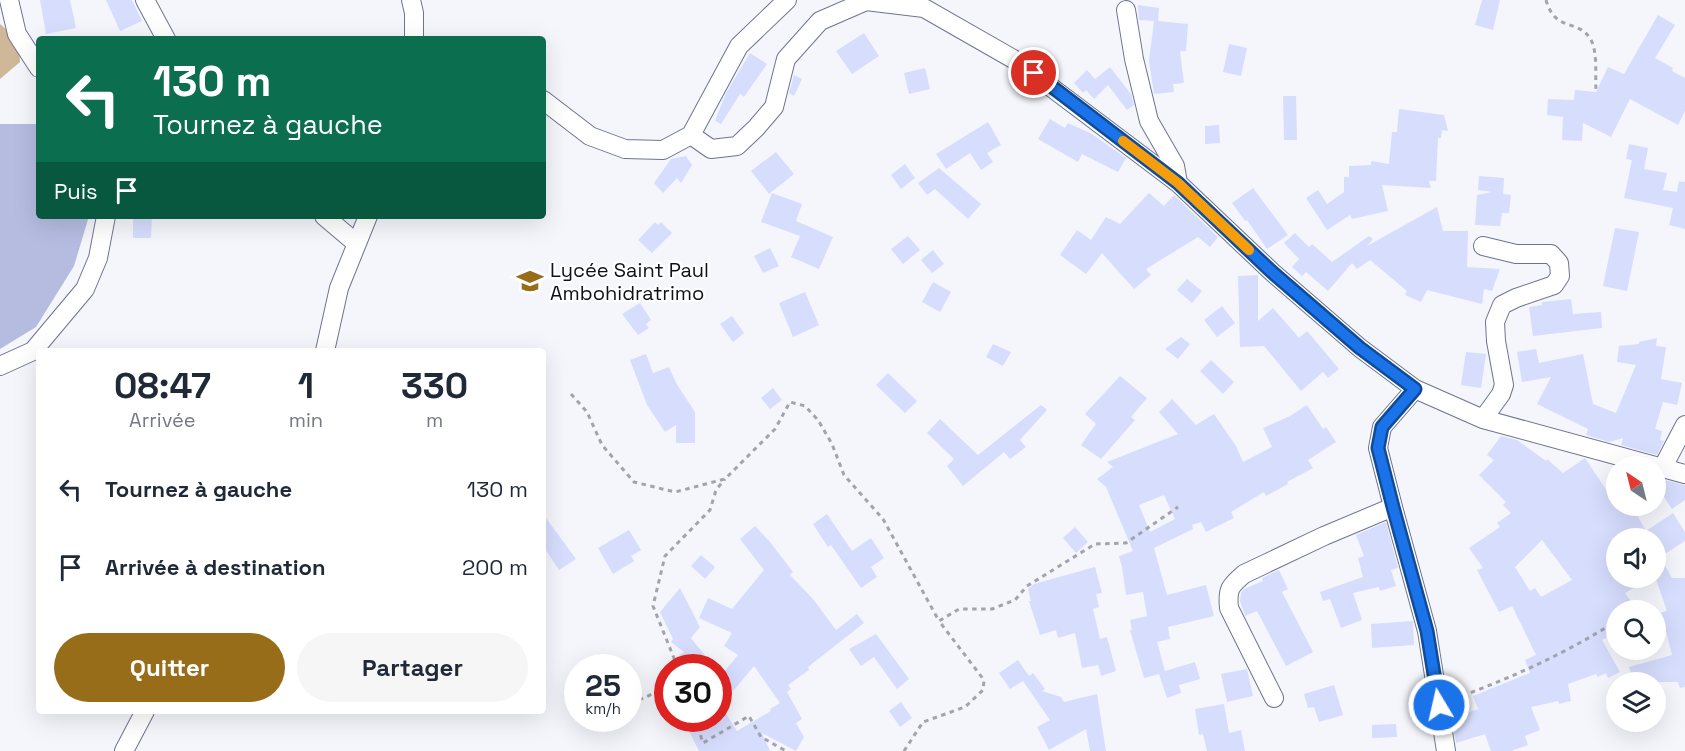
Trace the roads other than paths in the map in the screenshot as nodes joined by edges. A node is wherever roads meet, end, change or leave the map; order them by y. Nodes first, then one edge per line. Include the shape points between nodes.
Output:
1 (9, 0) edge
2 (145, 0) edge
3 (411, 0) edge
4 (787, 0) edge
5 (1126, 10) dead end
6 (164, 36) edge
7 (414, 36) edge
8 (36, 63) edge
9 (546, 102) edge
10 (692, 135) junction
11 (1178, 183) junction
12 (105, 219) edge
13 (328, 219) edge
14 (367, 219) edge
15 (356, 243) junction
16 (1483, 246) dead end
17 (326, 348) edge
18 (0, 366) edge
19 (1415, 389) junction
20 (1483, 419) junction
21 (1685, 425) edge
22 (1622, 456) edge
23 (1666, 461) edge
24 (1666, 468) edge
25 (1685, 474) edge
26 (1393, 507) junction
27 (1274, 698) dead end
28 (143, 714) edge
29 (124, 751) edge
30 (1446, 751) edge

1 - 8 street via 17,34
2 - 6 street
3 - 7 street
4 - 10 street via 739,46
5 - 11 street via 1149,121 1175,166
9 - 10 street via 590,136 625,148 663,150
10 - 11 street via 711,149 737,146 774,107 786,59 820,21 866,1 924,8 1016,60
11 - 19 street via 1360,348
12 - 18 street via 98,258 85,289 33,351
13 - 15 street
14 - 15 street
15 - 17 street via 339,288
16 - 20 street via 1516,254 1551,254 1559,262 1560,276 1554,285 1502,305 1496,322 1496,341 1504,385 1502,394
19 - 20 street
19 - 26 street via 1382,427 1378,448
20 - 22 street
21 - 23 street
24 - 25 street
26 - 27 street via 1244,574 1227,593 1229,608
26 - 30 street via 1427,631
28 - 29 street

